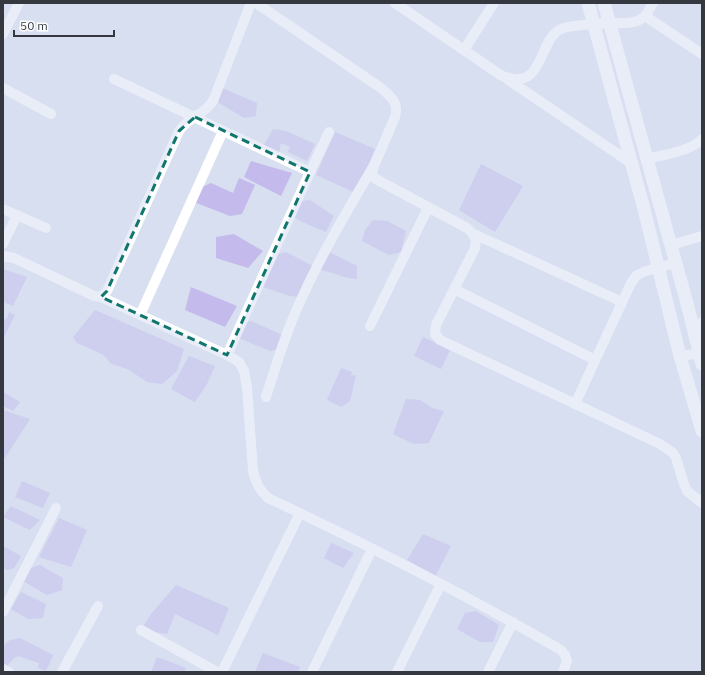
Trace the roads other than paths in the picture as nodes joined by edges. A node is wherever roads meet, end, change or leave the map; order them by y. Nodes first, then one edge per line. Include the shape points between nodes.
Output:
1 (19, 3) edge
2 (251, 3) edge
3 (256, 3) edge
4 (396, 3) edge
5 (415, 3) edge
6 (494, 3) edge
7 (588, 3) edge
8 (604, 3) edge
9 (653, 3) edge
10 (409, 12) junction
11 (645, 16) junction
12 (609, 23) junction
13 (594, 25) junction
14 (3, 34) edge
15 (464, 50) junction
16 (702, 54) edge
17 (502, 76) junction
18 (114, 79) dead end
19 (3, 88) edge
20 (52, 114) dead end
21 (196, 117) junction
22 (224, 131) junction
23 (329, 132) dead end
24 (702, 139) edge
25 (647, 159) junction
26 (631, 163) junction
27 (374, 166) junction
28 (310, 172) junction
29 (428, 208) junction
30 (3, 209) edge
31 (16, 214) junction
32 (46, 228) dead end
33 (474, 234) junction
34 (702, 236) edge
35 (3, 244) edge
36 (671, 245) junction
37 (3, 256) edge
38 (676, 263) junction
39 (658, 267) junction
40 (454, 289) junction
41 (101, 297) junction
42 (622, 302) junction
43 (140, 315) junction
44 (370, 326) dead end
45 (698, 327) edge
46 (227, 355) junction
47 (680, 356) junction
48 (701, 356) edge
49 (596, 360) junction
50 (266, 397) dead end
51 (575, 404) junction
52 (702, 431) edge
53 (702, 503) edge
54 (56, 508) dead end
55 (300, 513) junction
56 (372, 549) junction
57 (441, 584) junction
58 (98, 606) dead end
59 (3, 612) edge
60 (513, 622) junction
61 (141, 630) dead end
62 (3, 669) edge
63 (9, 672) edge
64 (62, 672) edge
65 (217, 672) edge
66 (222, 672) edge
67 (312, 672) edge
68 (397, 672) edge
69 (488, 672) edge
70 (563, 672) edge

1 - 14 street
2 - 21 street via 213,101
3 - 27 street via 381,88 396,104 397,110
4 - 10 street
5 - 10 street
6 - 15 street
7 - 13 street
8 - 12 street
9 - 11 street
10 - 15 street
11 - 12 street via 630,23
11 - 16 street
12 - 13 street
12 - 25 street
13 - 17 street via 563,28 556,32 539,64 528,76 521,79
13 - 26 street
15 - 17 street
17 - 26 street
18 - 21 street
19 - 20 street
21 - 22 street
21 - 41 street via 183,125 179,131 107,291
22 - 28 street
22 - 43 street
23 - 28 street
24 - 25 street via 691,147
25 - 36 street
26 - 39 street
27 - 29 street via 374,178
27 - 50 street via 329,243 299,302
28 - 46 street
29 - 33 street
29 - 44 street
30 - 31 street
31 - 32 street
31 - 35 street
33 - 40 street via 474,248
33 - 42 street
34 - 36 street
36 - 38 street
37 - 41 street via 14,258
38 - 39 street
38 - 45 street
39 - 42 street via 637,275
39 - 47 street
40 - 49 street
40 - 51 street via 436,325 436,334 440,340
41 - 43 street
42 - 49 street
43 - 46 street
45 - 48 street
46 - 55 street via 239,362 244,371 255,482 268,498
47 - 48 street
47 - 52 street
49 - 51 street
51 - 53 street via 660,444 673,453 688,491
54 - 59 street
55 - 56 street
55 - 66 street
56 - 57 street
56 - 67 street
57 - 60 street
57 - 68 street
58 - 64 street
60 - 69 street
60 - 70 street via 561,650 567,661
61 - 65 street
62 - 63 street

